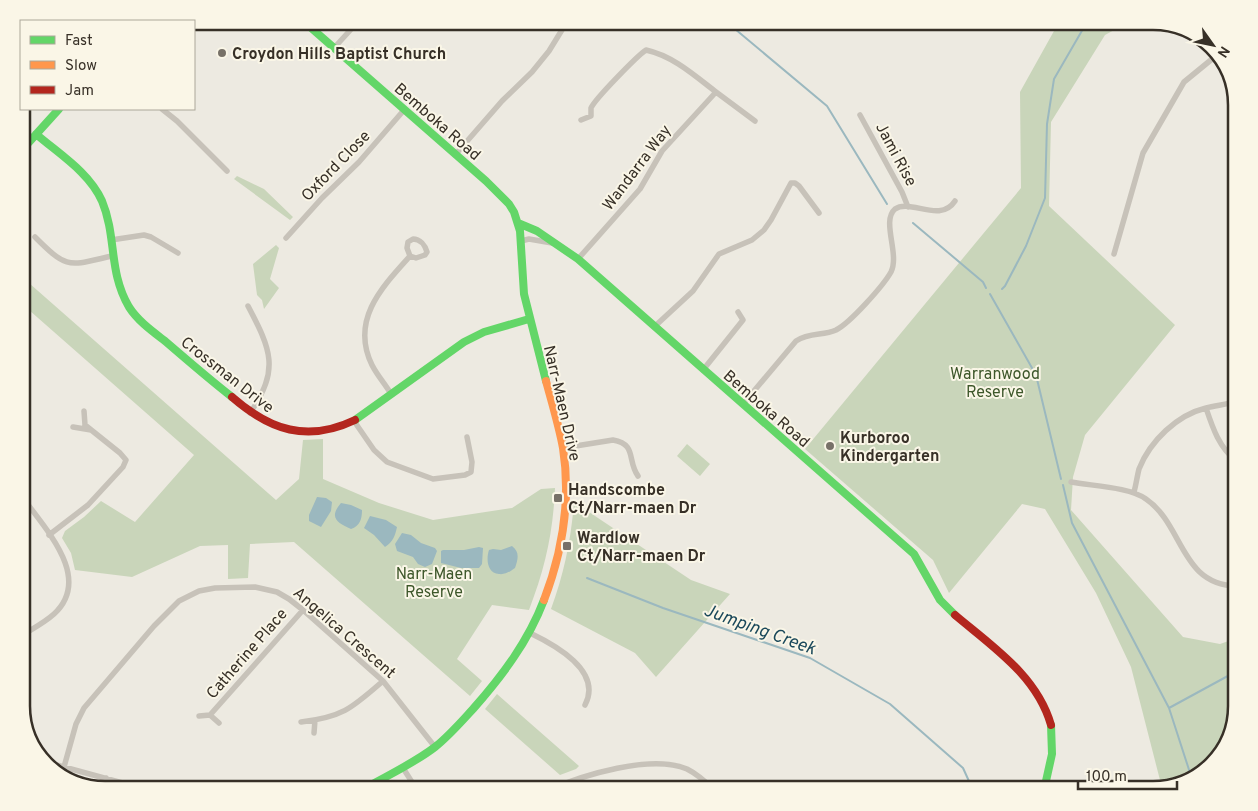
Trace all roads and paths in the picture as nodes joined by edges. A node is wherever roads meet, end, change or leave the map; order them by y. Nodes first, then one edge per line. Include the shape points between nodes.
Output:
1 (314, 30) edge
2 (350, 30) edge
3 (562, 30) edge
4 (334, 48) junction
5 (1199, 70) edge
6 (716, 92) junction
7 (57, 110) edge
8 (163, 110) edge
9 (404, 110) junction
10 (860, 116) dead end
11 (581, 120) dead end
12 (755, 121) dead end
13 (36, 134) junction
14 (30, 141) edge
15 (455, 154) junction
16 (227, 171) dead end
17 (955, 200) dead end
18 (908, 207) junction
19 (819, 213) dead end
20 (518, 223) junction
21 (35, 237) dead end
22 (286, 238) dead end
23 (111, 240) junction
24 (521, 241) junction
25 (557, 244) junction
26 (178, 253) dead end
27 (1114, 254) dead end
28 (112, 256) junction
29 (410, 256) dead end
30 (578, 259) junction
31 (248, 306) dead end
32 (738, 312) dead end
33 (529, 319) junction
34 (654, 326) junction
35 (703, 370) junction
36 (391, 394) junction
37 (1228, 403) edge
38 (743, 404) junction
39 (1206, 408) junction
40 (84, 412) dead end
41 (250, 413) junction
42 (354, 420) junction
43 (73, 427) dead end
44 (91, 430) junction
45 (467, 437) dead end
46 (562, 448) junction
47 (1228, 452) edge
48 (638, 476) dead end
49 (1071, 482) dead end
50 (1134, 492) junction
51 (30, 507) edge
52 (49, 535) junction
53 (1228, 585) edge
54 (303, 610) junction
55 (30, 630) edge
56 (530, 633) junction
57 (383, 682) junction
58 (585, 705) dead end
59 (210, 715) junction
60 (199, 716) dead end
61 (315, 720) junction
62 (301, 722) dead end
63 (219, 723) dead end
64 (314, 733) dead end
65 (435, 747) junction
66 (61, 766) edge
67 (64, 767) junction
68 (403, 768) junction
69 (106, 778) junction
70 (105, 781) edge
71 (116, 781) edge
72 (379, 781) edge
73 (411, 781) edge
74 (571, 781) edge
75 (704, 781) edge
76 (1046, 781) edge

1 - 4 street, Bemboka Road
2 - 4 street
3 - 15 street via 532,72
4 - 9 street, Bemboka Road
5 - 27 street via 1184,82 1143,153
6 - 11 street via 676,62 646,50 591,108 591,116
6 - 12 street
6 - 30 street, Wandarra Way via 662,151 640,189
7 - 13 street
8 - 16 street
9 - 15 street, Bemboka Road
9 - 22 street, Oxford Close
10 - 18 street, Jami Rise
13 - 14 street
13 - 23 street, Crossman Drive via 90,181 100,197
15 - 20 street, Bemboka Road via 504,198
17 - 18 street via 943,211
18 - 38 street via 895,209 891,216 893,263 883,283 848,322 834,331 805,335 796,340
19 - 34 street via 799,186 791,184 764,230 752,240 719,254 693,291
20 - 24 street, Bemboka Road
20 - 25 street, Bemboka Road
21 - 28 street via 53,255 75,265
23 - 26 street via 144,235
23 - 28 street, Crossman Drive
24 - 25 street, Bemboka Road
24 - 33 street, Narr-Maen Drive via 522,278
25 - 30 street, Bemboka Road
28 - 41 street, Crossman Drive via 118,284 134,316
29 - 36 street via 382,288 371,305 366,322 372,366
30 - 34 street, Bemboka Road
31 - 41 street via 263,335 269,358 266,385
32 - 35 street via 744,320
33 - 36 street, Crossman Drive via 484,332 464,342
33 - 46 street, Narr-Maen Drive
34 - 35 street, Bemboka Road
35 - 38 street, Bemboka Road
36 - 42 street, Crossman Drive
37 - 39 street
38 - 76 street, Bemboka Road via 914,554 944,605 1022,673 1042,698 1049,715 1053,739
39 - 47 street via 1215,435
39 - 50 street via 1180,419 1155,442 1140,469
40 - 44 street via 86,425
41 - 42 street, Crossman Drive via 284,429 313,433
42 - 45 street via 374,450 387,462 433,479 471,472
43 - 44 street
44 - 52 street via 126,460 88,505
46 - 48 street via 621,441 631,454 633,469
46 - 56 street, Narr-Maen Drive via 565,517 551,582
49 - 50 street
50 - 53 street via 1154,506 1202,575
51 - 52 street
52 - 55 street via 67,566 66,594 54,614
54 - 57 street, Angelica Crescent
54 - 59 street, Catherine Place
54 - 67 street, Angelica Crescent via 277,592 255,587 215,588 199,591 179,601 84,708
56 - 58 street via 560,650 579,668 590,688
56 - 65 street, Narr-Maen Drive via 498,681
57 - 61 street via 348,710
57 - 65 street, Angelica Crescent
59 - 60 street, Catherine Place
59 - 63 street, Catherine Place
61 - 62 street
61 - 64 street
65 - 68 street, Narr-Maen Drive
66 - 67 street
67 - 69 street
68 - 72 street, Narr-Maen Drive
68 - 73 street
69 - 70 street
69 - 71 street
74 - 75 street via 649,764 675,766

